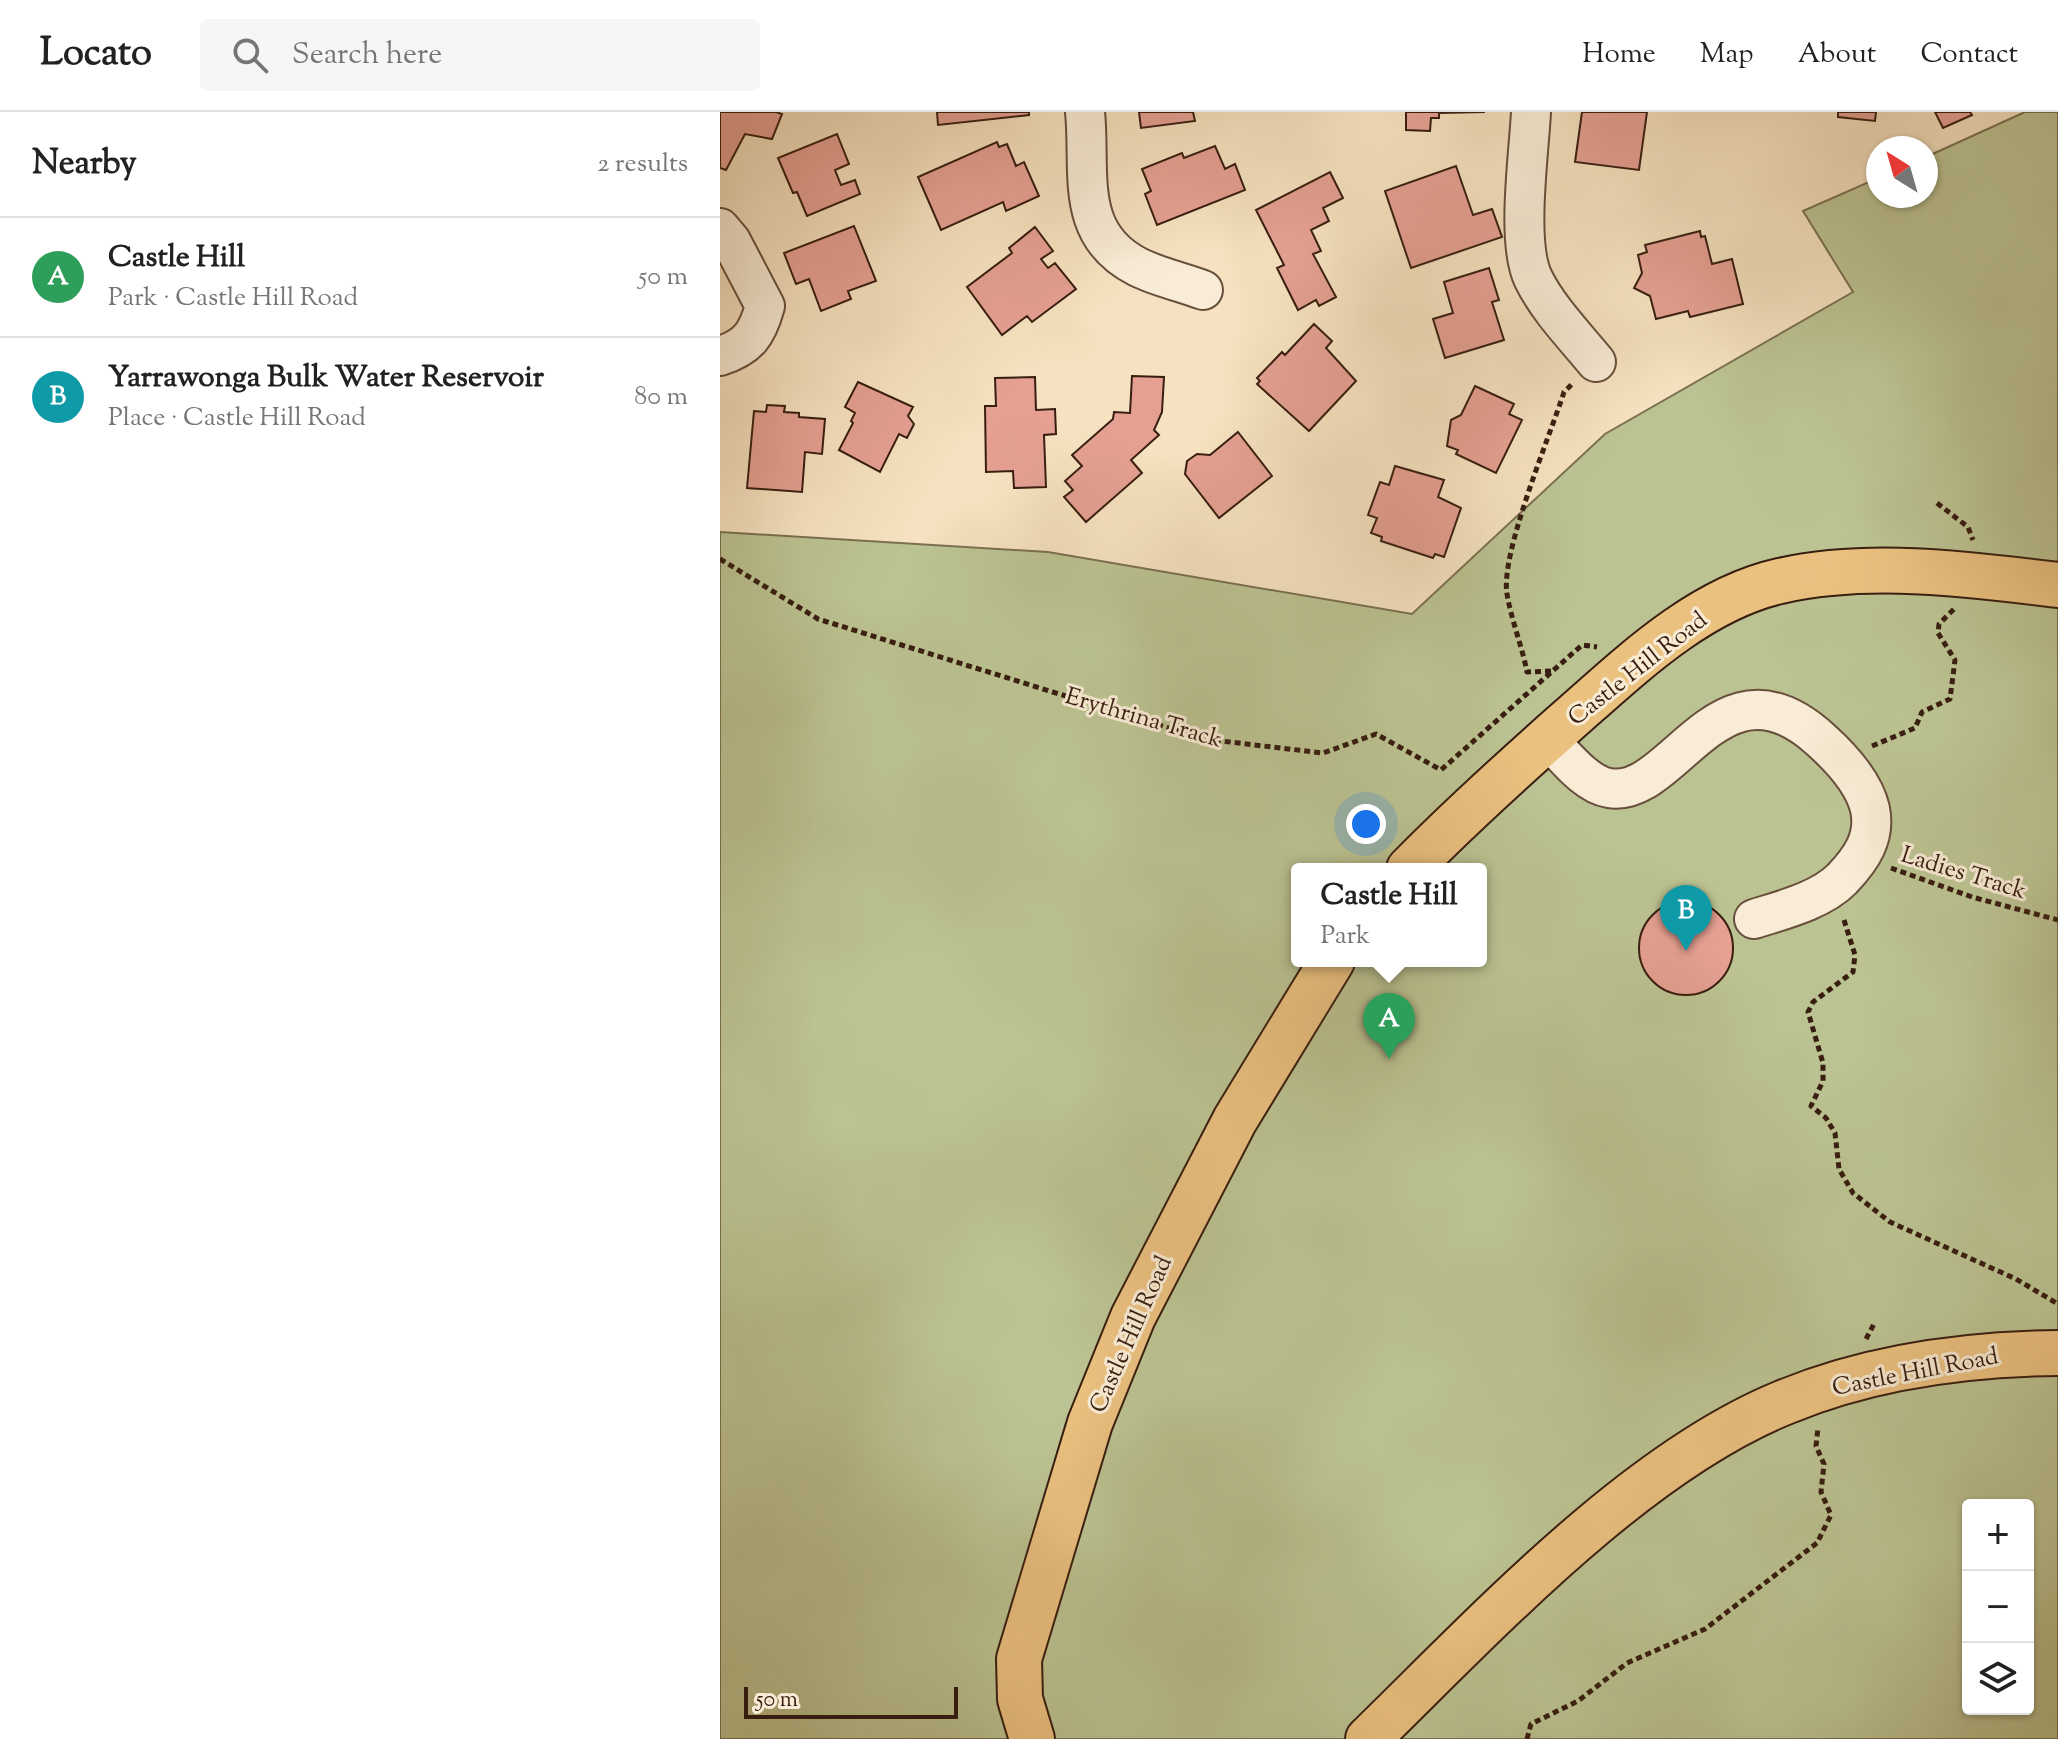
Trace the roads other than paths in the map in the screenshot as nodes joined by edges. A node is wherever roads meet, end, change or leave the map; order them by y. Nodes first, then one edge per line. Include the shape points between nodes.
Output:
1 (1085, 112) edge
2 (1531, 112) edge
3 (720, 228) edge
4 (1203, 290) dead end
5 (720, 356) edge
6 (1596, 362) road end
7 (2058, 585) edge
8 (1548, 739) junction
9 (1415, 863) edge
10 (1754, 919) dead end
11 (1328, 967) edge
12 (2058, 1353) edge
13 (1032, 1739) edge
14 (1368, 1739) edge

1 - 4 street via 1087,196 1103,237 1140,268
2 - 6 street via 1525,217 1532,275
3 - 5 street via 765,306 758,330 743,348
7 - 8 main road, Castle Hill Road via 1827,573 1777,581 1724,601 1635,664
8 - 9 main road, Castle Hill Road
8 - 10 street via 1592,781 1609,788 1629,787 1650,776 1724,718 1746,712 1785,715 1818,737 1859,784 1870,809 1872,834 1849,871 1799,904
11 - 13 main road, Castle Hill Road via 1235,1120 1133,1317 1090,1423 1019,1659 1020,1699
12 - 14 main road, Castle Hill Road via 1995,1354 1847,1380 1783,1402 1714,1437 1641,1489 1497,1613

